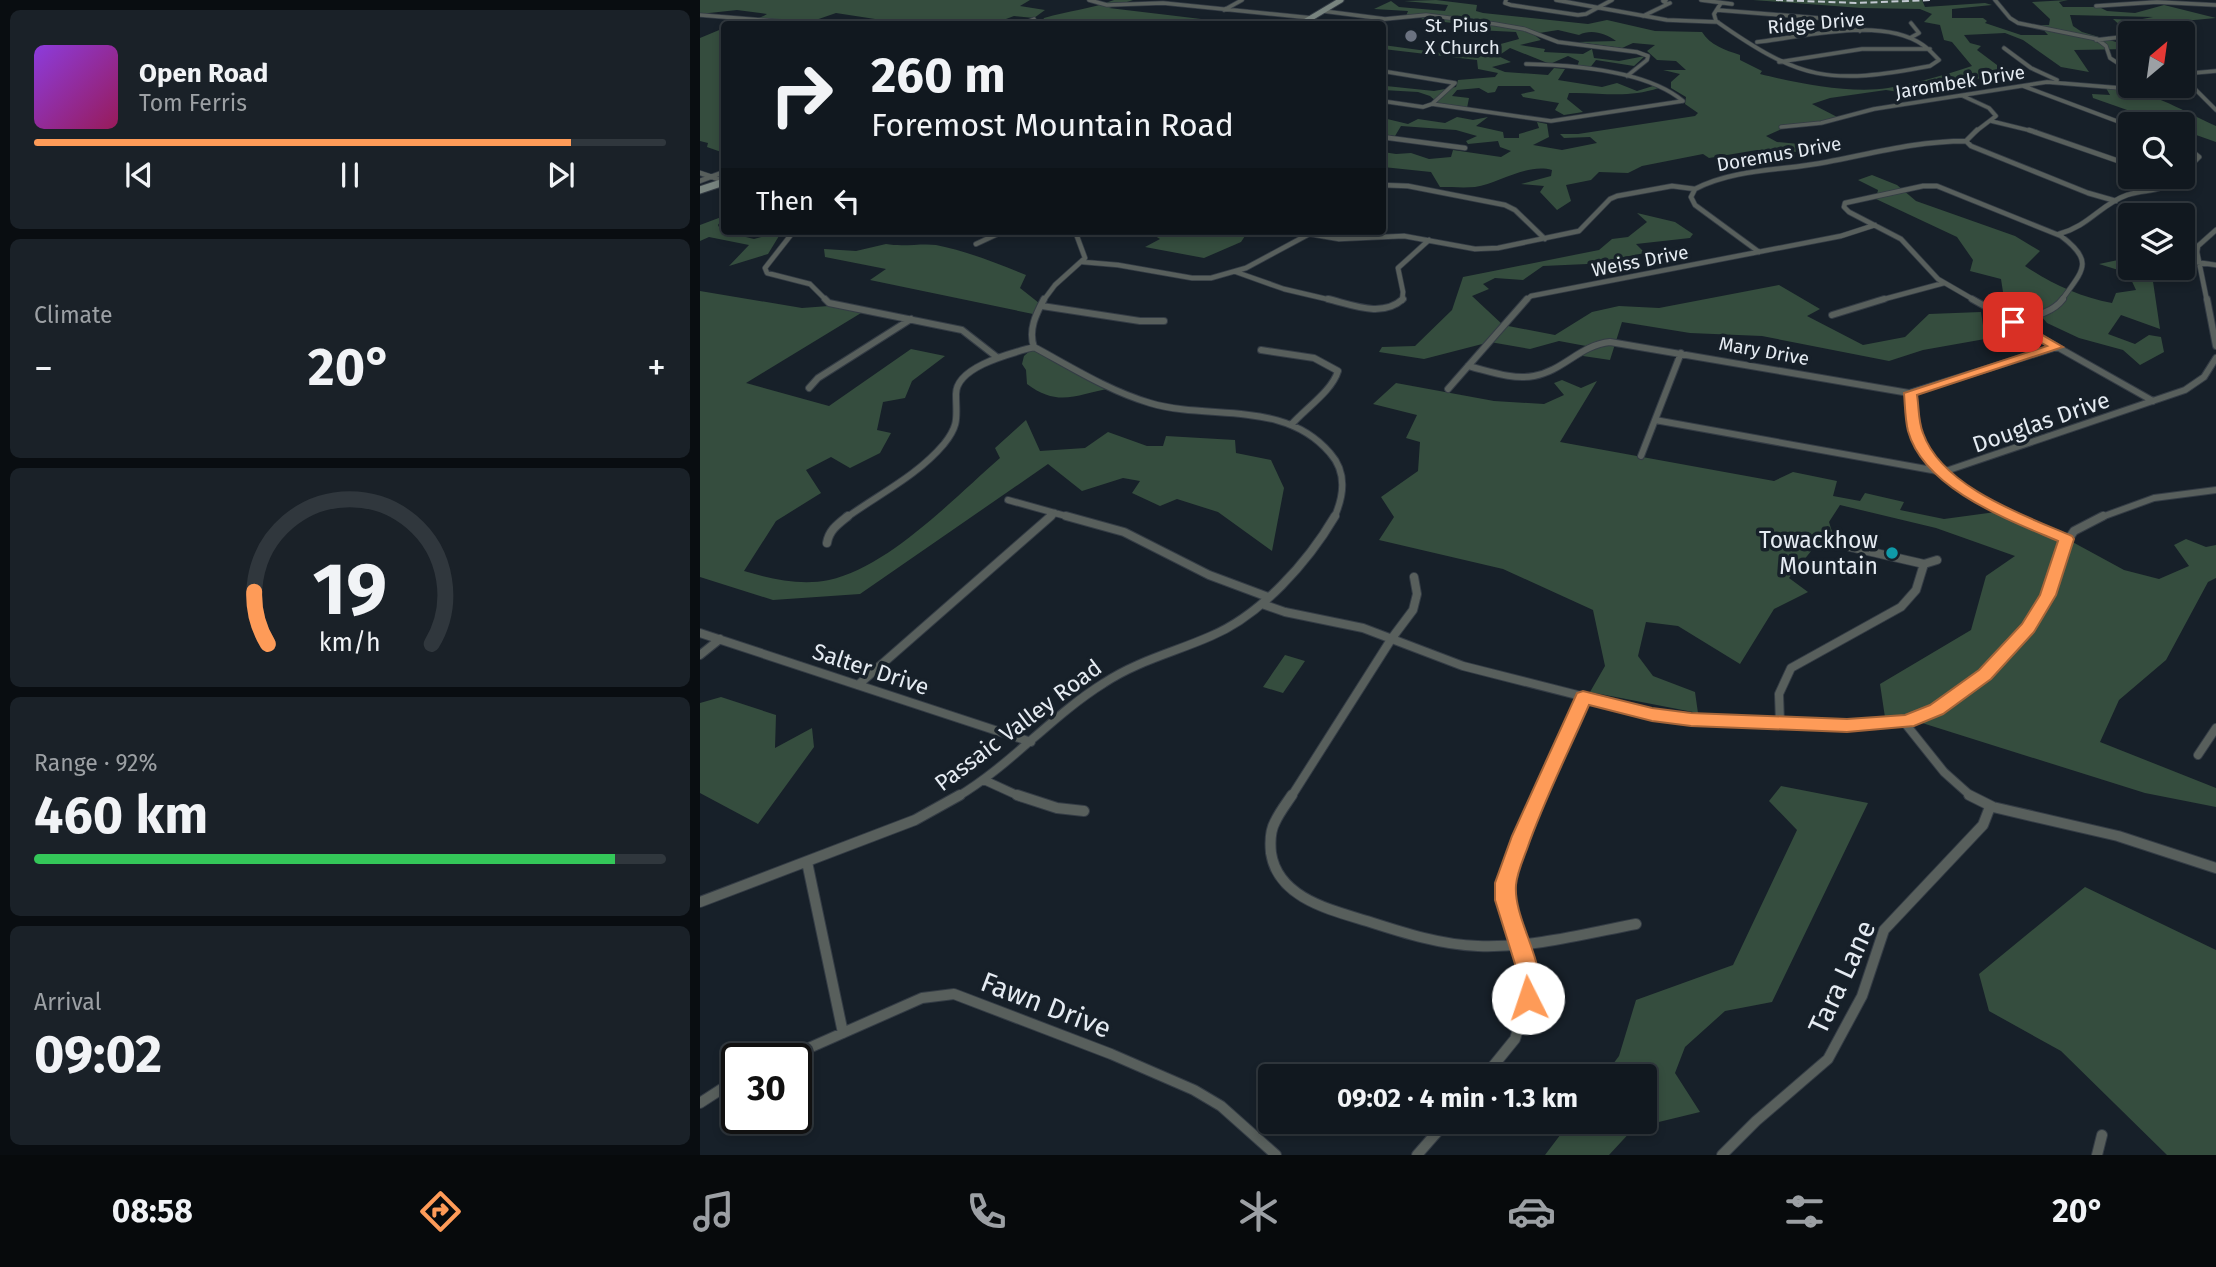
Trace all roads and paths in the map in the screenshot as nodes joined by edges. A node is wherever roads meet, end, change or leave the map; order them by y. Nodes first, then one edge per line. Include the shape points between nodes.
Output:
1 (1090, 0) edge
2 (1242, 0) edge
3 (1341, 0) edge
4 (1506, 0) edge
5 (1556, 0) edge
6 (1612, 0) edge
7 (1701, 0) edge
8 (1668, 1) edge
9 (1997, 2) edge
10 (1721, 3) junction
11 (1732, 4) dead end
12 (2216, 5) edge
13 (2096, 6) dead end
14 (1598, 7) junction
15 (1223, 10) junction
16 (1717, 10) junction
17 (1322, 11) junction
18 (702, 16) edge
19 (1642, 16) junction
20 (1312, 18) junction
21 (1034, 19) dead end
22 (770, 21) edge
23 (1030, 21) edge
24 (1306, 21) edge
25 (1718, 22) junction
26 (1911, 23) dead end
27 (1860, 31) junction
28 (2118, 37) edge
29 (1909, 38) junction
30 (2096, 40) junction
31 (1757, 43) dead end
32 (2004, 48) dead end
33 (1930, 49) junction
34 (1778, 62) junction
35 (2118, 63) edge
36 (1526, 64) dead end
37 (2216, 71) edge
38 (1386, 72) edge
39 (2195, 73) edge
40 (1627, 76) junction
41 (2061, 82) junction
42 (2022, 86) junction
43 (2118, 88) edge
44 (2195, 89) edge
45 (1962, 96) junction
46 (1386, 102) edge
47 (1432, 104) junction
48 (2216, 110) edge
49 (1991, 121) junction
50 (2118, 122) edge
51 (1781, 127) dead end
52 (1386, 138) edge
53 (1966, 141) junction
54 (1465, 148) dead end
55 (2118, 161) edge
56 (700, 173) edge
57 (721, 173) edge
58 (714, 176) junction
59 (721, 180) edge
60 (700, 181) edge
61 (721, 182) edge
62 (1386, 186) edge
63 (1695, 188) junction
64 (2164, 189) edge
65 (700, 190) edge
66 (2116, 201) junction
67 (1875, 225) junction
68 (2216, 230) edge
69 (2058, 234) junction
70 (791, 235) edge
71 (995, 235) edge
72 (1077, 235) edge
73 (1306, 235) edge
74 (1321, 235) edge
75 (1545, 239) junction
76 (1429, 240) junction
77 (976, 244) dead end
78 (1759, 252) junction
79 (1083, 262) junction
80 (2195, 262) edge
81 (2199, 263) junction
82 (2216, 265) edge
83 (1236, 272) junction
84 (1944, 283) junction
85 (1042, 306) junction
86 (1832, 315) dead end
87 (912, 318) junction
88 (1164, 321) dead end
89 (2013, 322) junction
90 (2216, 346) edge
91 (1034, 347) junction
92 (2057, 347) junction
93 (1261, 351) dead end
94 (1681, 353) junction
95 (998, 358) junction
96 (2216, 358) edge
97 (1468, 366) junction
98 (809, 387) dead end
99 (1448, 390) dead end
100 (1910, 393) junction
101 (2153, 401) junction
102 (1655, 419) junction
103 (1292, 425) junction
104 (1641, 456) dead end
105 (1942, 472) junction
106 (2216, 491) edge
107 (1008, 500) dead end
108 (1055, 513) junction
109 (2067, 539) junction
110 (827, 543) dead end
111 (1850, 547) dead end
112 (1937, 560) dead end
113 (1923, 564) junction
114 (1414, 577) dead end
115 (1265, 600) junction
116 (700, 633) edge
117 (1392, 638) junction
118 (720, 639) junction
119 (700, 655) edge
120 (858, 685) junction
121 (1583, 698) junction
122 (1904, 722) junction
123 (1780, 723) junction
124 (2216, 728) edge
125 (1031, 742) junction
126 (2198, 755) dead end
127 (984, 780) junction
128 (1990, 807) junction
129 (1084, 811) dead end
130 (807, 862) junction
131 (2216, 868) edge
132 (700, 902) edge
133 (1636, 924) dead end
134 (1521, 943) junction
135 (843, 1033) junction
136 (812, 1047) edge
137 (1495, 1064) edge
138 (721, 1089) edge
139 (700, 1103) edge
140 (1435, 1134) edge
141 (2102, 1135) dead end
142 (1276, 1155) edge
143 (1417, 1155) edge
144 (1722, 1155) edge
145 (2097, 1155) edge

1 - 15 street via 1107,5 1163,3
2 - 15 street
3 - 17 main road
4 - 14 street via 1507,4 1575,15
5 - 14 street
6 - 14 street
7 - 10 street
8 - 19 street
9 - 30 street via 2022,24
10 - 11 street
10 - 16 street
12 - 13 street
14 - 19 street
15 - 20 street
16 - 25 street via 1713,16
16 - 27 street via 1843,20 1856,24
17 - 20 main road
17 - 40 street via 1385,19 1426,15 1495,24 1553,41 1648,56
18 - 22 street
19 - 25 street
20 - 24 main road
21 - 23 street
25 - 34 street, Ridge Drive
26 - 29 street via 1919,33
27 - 29 street, Ridge Drive
27 - 31 street, Ridge Drive
28 - 30 street
29 - 33 street, Ridge Drive
30 - 35 street via 2108,47 2110,58
32 - 41 street
33 - 34 street via 1863,49
33 - 34 street, Ridge Drive via 1939,60 1933,65 1858,79 1814,75
36 - 40 street
37 - 39 street
38 - 47 street via 1453,82
40 - 47 street via 1662,86 1684,101 1551,121
41 - 42 street, Jarombek Drive
41 - 43 street, Jarombek Drive
42 - 45 street, Jarombek Drive
42 - 50 street
44 - 48 street
45 - 49 street via 1994,113
45 - 51 street, Jarombek Drive
46 - 47 street
49 - 53 street
49 - 55 street
52 - 54 street
53 - 63 street, Doremus Drive via 1934,140 1890,147 1716,179
53 - 66 street via 1984,153
56 - 58 street
57 - 58 street
58 - 59 street
58 - 60 street
61 - 65 main road
62 - 75 street via 1506,205
63 - 75 street via 1669,187 1615,197 1582,230
63 - 78 street, Doremus Drive via 1691,197 1695,205
64 - 66 street
66 - 69 street via 2087,226
67 - 69 street via 1849,212 1845,203 1929,185
67 - 78 street, Weiss Drive
67 - 84 street via 1901,239
68 - 81 street via 2198,246
69 - 89 street via 2080,252 2084,267 2058,306
70 - 87 street via 765,268 766,273 810,284 827,302
71 - 77 street
72 - 79 street via 1085,251
73 - 83 street
74 - 76 street
75 - 76 street via 1482,249
76 - 83 street via 1398,268 1403,300 1383,309 1284,289
78 - 97 street, Weiss Drive via 1531,296
79 - 83 street via 1195,278
79 - 85 street via 1054,286
80 - 81 street
81 - 82 street
81 - 90 street
84 - 86 street
84 - 89 street
85 - 88 street
85 - 91 street via 1030,336
87 - 95 street via 962,330
87 - 98 street
89 - 92 street
91 - 95 street
91 - 103 street, Passaic Valley Road via 1150,403 1239,412
92 - 100 street, Mary Drive
92 - 101 street
93 - 103 street via 1323,361 1338,371 1334,385
94 - 97 street, Mary Drive via 1602,342 1590,344 1538,375
94 - 100 street, Mary Drive
94 - 102 street
95 - 110 street via 979,366 959,384 955,425 934,455 844,519 828,535
96 - 101 street, Douglas Drive via 2196,384
97 - 99 street, Weiss Drive
100 - 105 street via 1916,432
101 - 105 street, Douglas Drive
102 - 104 street
102 - 105 street, Douglas Drive
103 - 115 street, Passaic Valley Road via 1327,448 1341,474 1343,491 1328,531
105 - 109 street via 1995,509
106 - 109 street via 2154,498 2103,516
107 - 108 street
108 - 115 street via 1124,532
108 - 120 street
109 - 122 street via 2040,610 2011,649 1985,675 1936,710
111 - 113 street
112 - 113 street
113 - 123 street via 1916,590 1901,607 1791,668 1778,694
114 - 117 street via 1419,598
115 - 117 street via 1284,612 1353,625
115 - 125 street, Passaic Valley Road via 1237,623 1110,678
116 - 118 street, Salter Drive
117 - 121 street via 1463,666
117 - 134 street via 1275,823 1270,839 1272,861 1289,888 1310,900 1403,932 1476,946
118 - 119 street
118 - 120 street, Salter Drive
120 - 125 street, Salter Drive
121 - 123 street via 1677,718
121 - 134 street via 1505,883
122 - 123 street
122 - 128 street via 1951,779
124 - 126 street
125 - 127 street, Passaic Valley Road
127 - 129 street via 1060,811
127 - 130 street, Passaic Valley Road via 915,820
128 - 131 street via 2056,819
128 - 144 street, Tara Lane via 1983,825 1884,930 1862,996 1828,1059
130 - 132 street, Passaic Valley Road
130 - 135 street
133 - 134 street
134 - 137 street via 1528,984 1526,1012 1515,1039
135 - 136 street, Fawn Drive
135 - 142 street, Fawn Drive via 922,998 954,994 1194,1090 1241,1122
138 - 139 street
140 - 143 street
141 - 145 street

